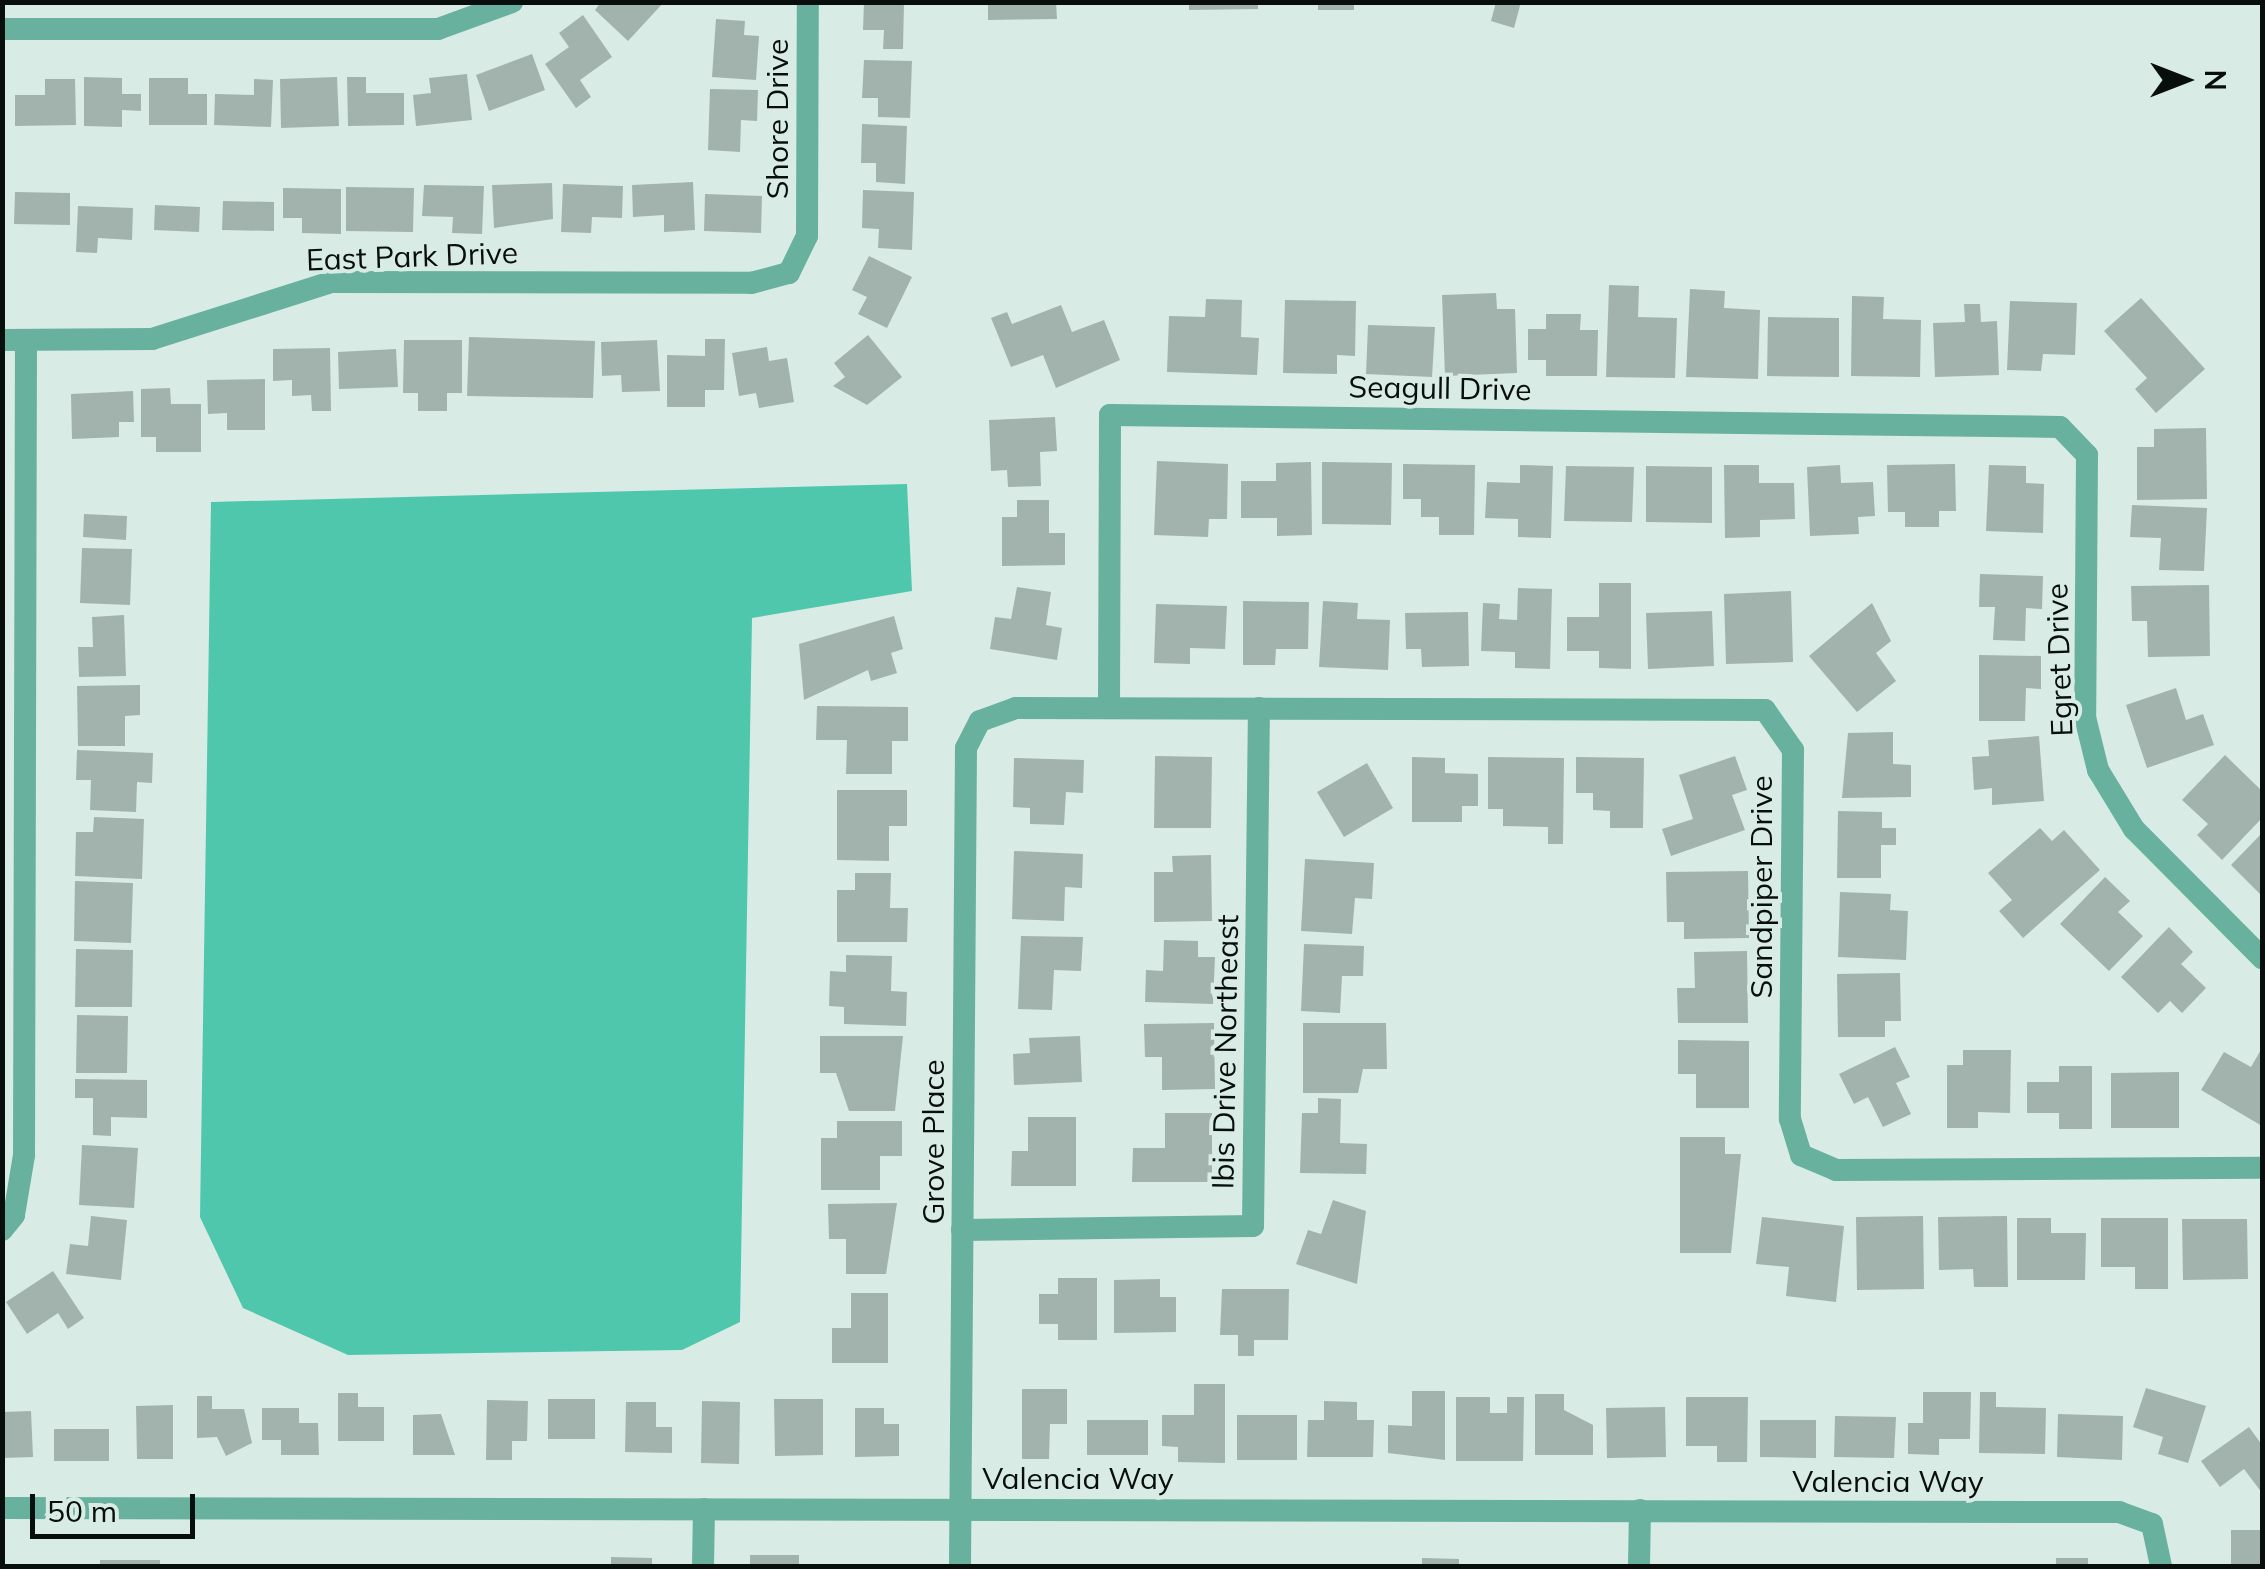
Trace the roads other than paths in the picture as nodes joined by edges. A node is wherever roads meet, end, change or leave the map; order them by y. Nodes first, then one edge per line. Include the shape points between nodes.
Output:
1 (512, 2) edge
2 (808, 2) edge
3 (2, 29) edge
4 (807, 236) joint
5 (14, 341) edge
6 (2060, 428) joint
7 (1108, 706) junction
8 (1259, 708) junction
9 (980, 721) joint
10 (2262, 958) edge
11 (2262, 1168) edge
12 (8, 1222) edge
13 (962, 1230) junction
14 (960, 1507) junction
15 (2, 1508) edge
16 (704, 1509) junction
17 (1640, 1510) junction
18 (703, 1566) edge
19 (960, 1566) edge
20 (1640, 1566) edge
21 (2161, 1566) edge

1 - 3 street via 438,28
2 - 4 street, Shore Drive
4 - 5 street, East Park Drive via 789,273 751,283 332,282 152,339
5 - 12 street via 24,1155
6 - 7 street, Seagull Drive via 1110,415
6 - 10 street, Egret Drive via 2086,455 2086,718 2098,770 2134,829
7 - 8 street, Sandpiper Drive
7 - 9 street, Sandpiper Drive via 1016,708
8 - 11 street, Sandpiper Drive via 1765,710 1792,750 1790,1118 1801,1155 1836,1170
8 - 13 street, Ibis Drive Northeast via 1253,1226
9 - 13 street, Grove Place via 966,748
13 - 14 street, Grove Place
14 - 16 street, Valencia Way
14 - 17 street, Valencia Way
14 - 19 street, Grove Place
15 - 16 street, Valencia Way
16 - 18 street
17 - 20 street
17 - 21 street, Valencia Way via 2119,1512 2152,1524

